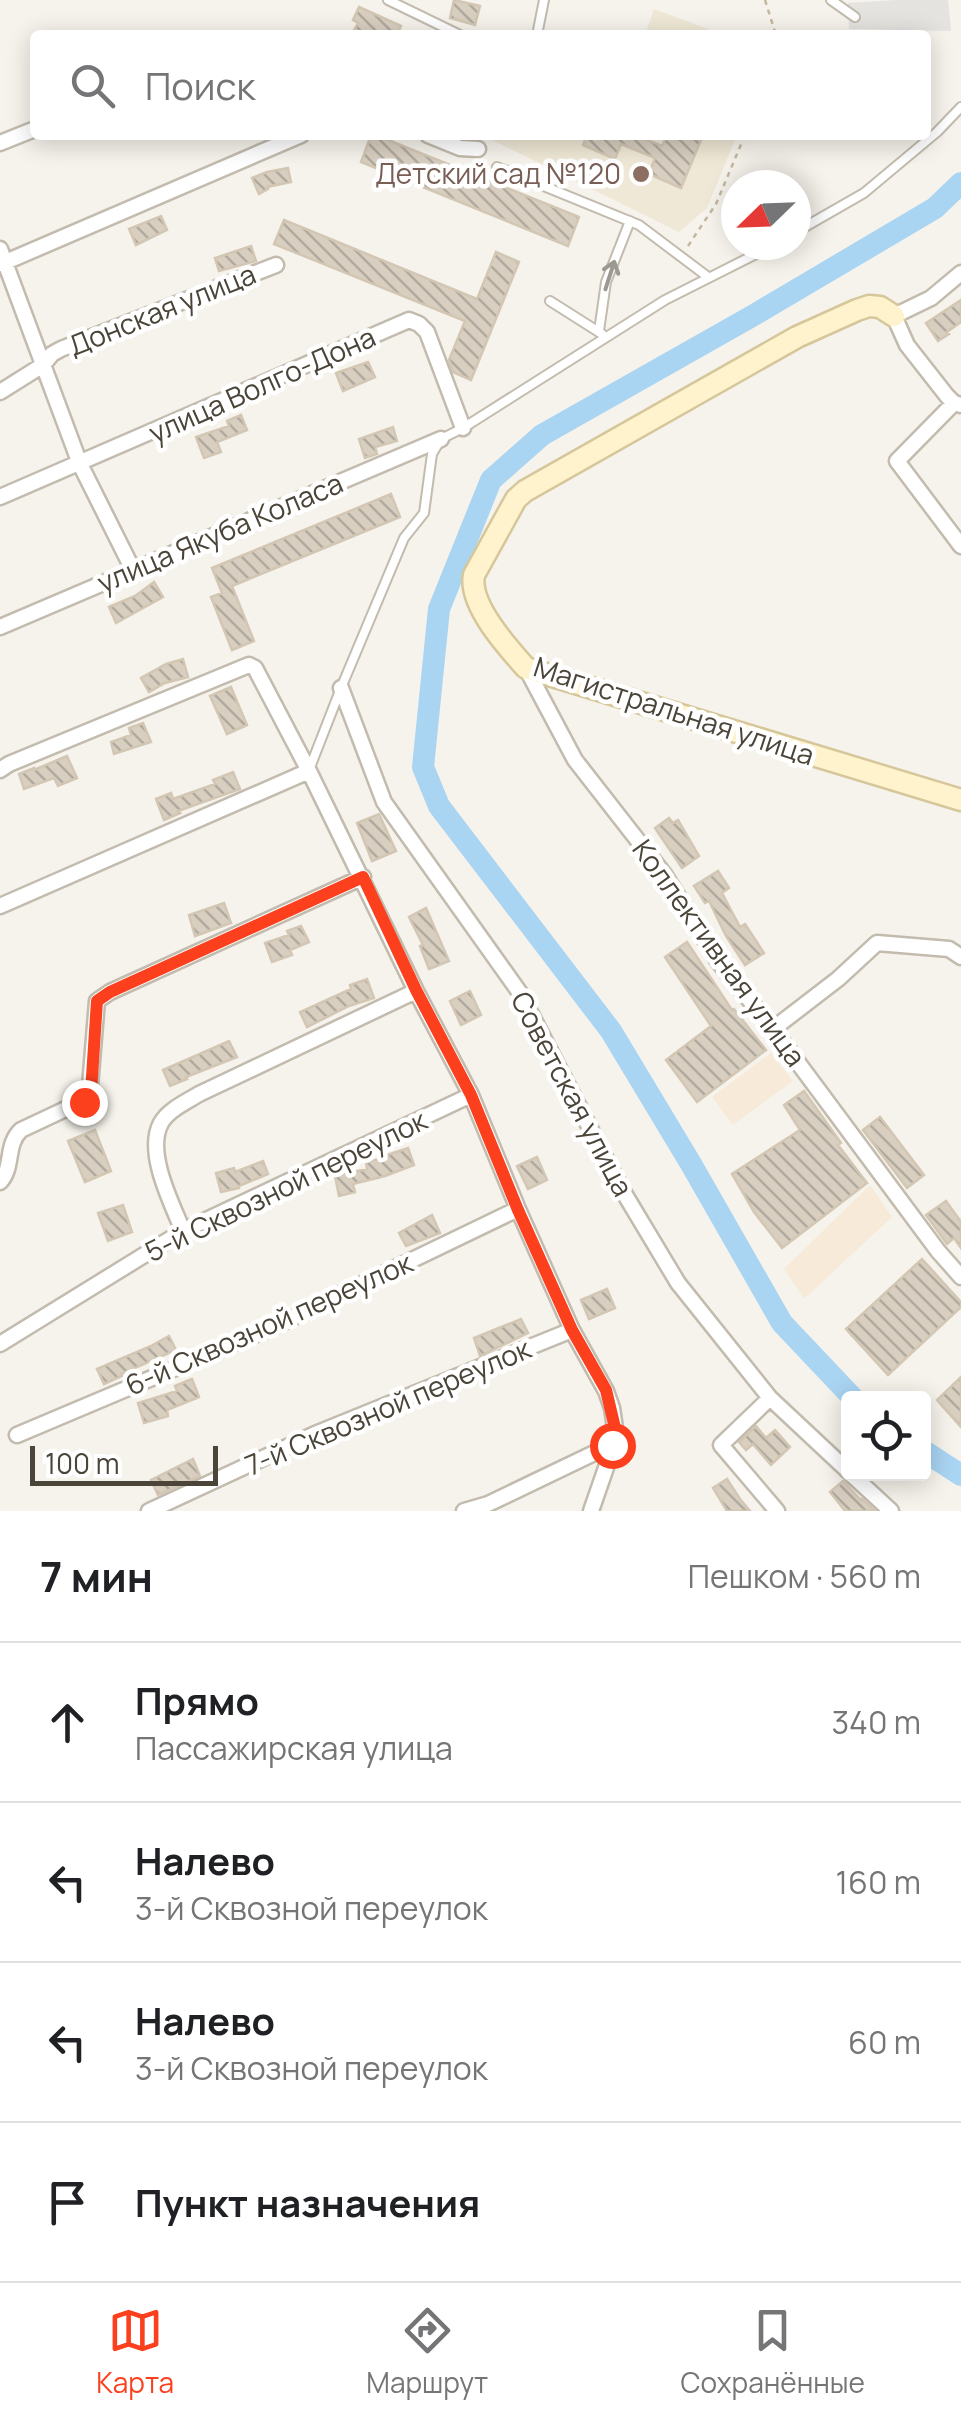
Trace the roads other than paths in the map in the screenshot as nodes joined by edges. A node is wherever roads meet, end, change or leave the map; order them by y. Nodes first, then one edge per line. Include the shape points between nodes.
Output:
1 (388, 0) edge
2 (544, 0) edge
3 (831, 0) edge
4 (855, 17) dead end
5 (450, 30) edge
6 (538, 30) edge
7 (961, 107) edge
8 (30, 131) edge
9 (931, 136) edge
10 (289, 140) edge
11 (440, 140) edge
12 (927, 140) edge
13 (0, 143) edge
14 (478, 149) dead end
15 (497, 167) dead end
16 (630, 221) junction
17 (811, 224) edge
18 (2, 259) edge
19 (743, 260) edge
20 (276, 265) dead end
21 (961, 273) edge
22 (708, 277) junction
23 (550, 301) dead end
24 (894, 316) junction
25 (602, 334) junction
26 (43, 365) junction
27 (0, 392) edge
28 (958, 404) edge
29 (463, 428) junction
30 (441, 439) junction
31 (80, 464) junction
32 (0, 497) edge
33 (961, 546) edge
34 (133, 570) junction
35 (0, 626) edge
36 (526, 668) junction
37 (341, 688) junction
38 (0, 770) edge
39 (309, 770) junction
40 (961, 800) edge
41 (363, 877) junction
42 (0, 906) edge
43 (961, 957) edge
44 (416, 990) junction
45 (773, 1029) junction
46 (471, 1095) junction
47 (0, 1182) edge
48 (518, 1210) junction
49 (183, 1232) junction
50 (961, 1277) edge
51 (572, 1330) junction
52 (0, 1344) edge
53 (770, 1398) junction
54 (18, 1434) dead end
55 (612, 1445) junction
56 (841, 1464) edge
57 (860, 1481) edge
58 (149, 1511) edge
59 (464, 1511) edge
60 (591, 1511) edge
61 (777, 1511) edge
62 (892, 1511) edge

1 - 5 lane
2 - 6 lane
3 - 4 lane
7 - 9 lane
8 - 13 street
10 - 18 street
11 - 14 street
12 - 17 lane via 864,194
15 - 16 lane
16 - 22 lane
25 -> 16 lane via 606,282
18 - 26 street
19 - 22 lane
20 - 26 street, Донская улица via 61,349
21 - 24 street
22 - 25 lane
23 - 25 lane
24 - 28 street via 907,346
24 - 36 street, Магистральная улица via 868,306 797,337 520,494 472,586 500,640
25 - 29 lane
26 - 27 street, Донская улица
26 - 31 street
28 - 33 street via 897,461
29 - 30 lane
29 - 31 street, улица Волго-Дона via 427,332 409,320
30 - 34 street, улица Якуба Коласа
30 - 37 lane via 432,454 424,513 404,538
31 - 32 street, улица Волго-Дона
31 - 34 street
34 - 35 street, улица Якуба Коласа
36 - 40 street, Магистральная улица
36 - 45 street, Коллективная улица via 575,760
37 - 39 lane
37 - 53 street, Советская улица via 384,802 520,993 678,1283
38 - 39 street via 249,666
39 - 41 street
39 - 42 street
41 - 44 street
41 - 47 street via 97,1001 90,1095 15,1135
43 - 45 street via 949,949 877,943
44 - 46 street
44 - 49 street via 168,1113 156,1136 158,1161
45 - 50 street, Коллективная улица
46 - 48 street
46 - 49 street, 5-й Сквозной переулок
48 - 51 street
48 - 54 street, 6-й Сквозной переулок via 275,1326
49 - 52 street, 5-й Сквозной переулок
51 - 55 street via 606,1390
51 - 58 street, 7-й Сквозной переулок via 315,1434
53 - 56 street, Советская улица
53 - 61 street via 722,1445
55 - 59 street
55 - 60 street
57 - 62 street, Советская улица

